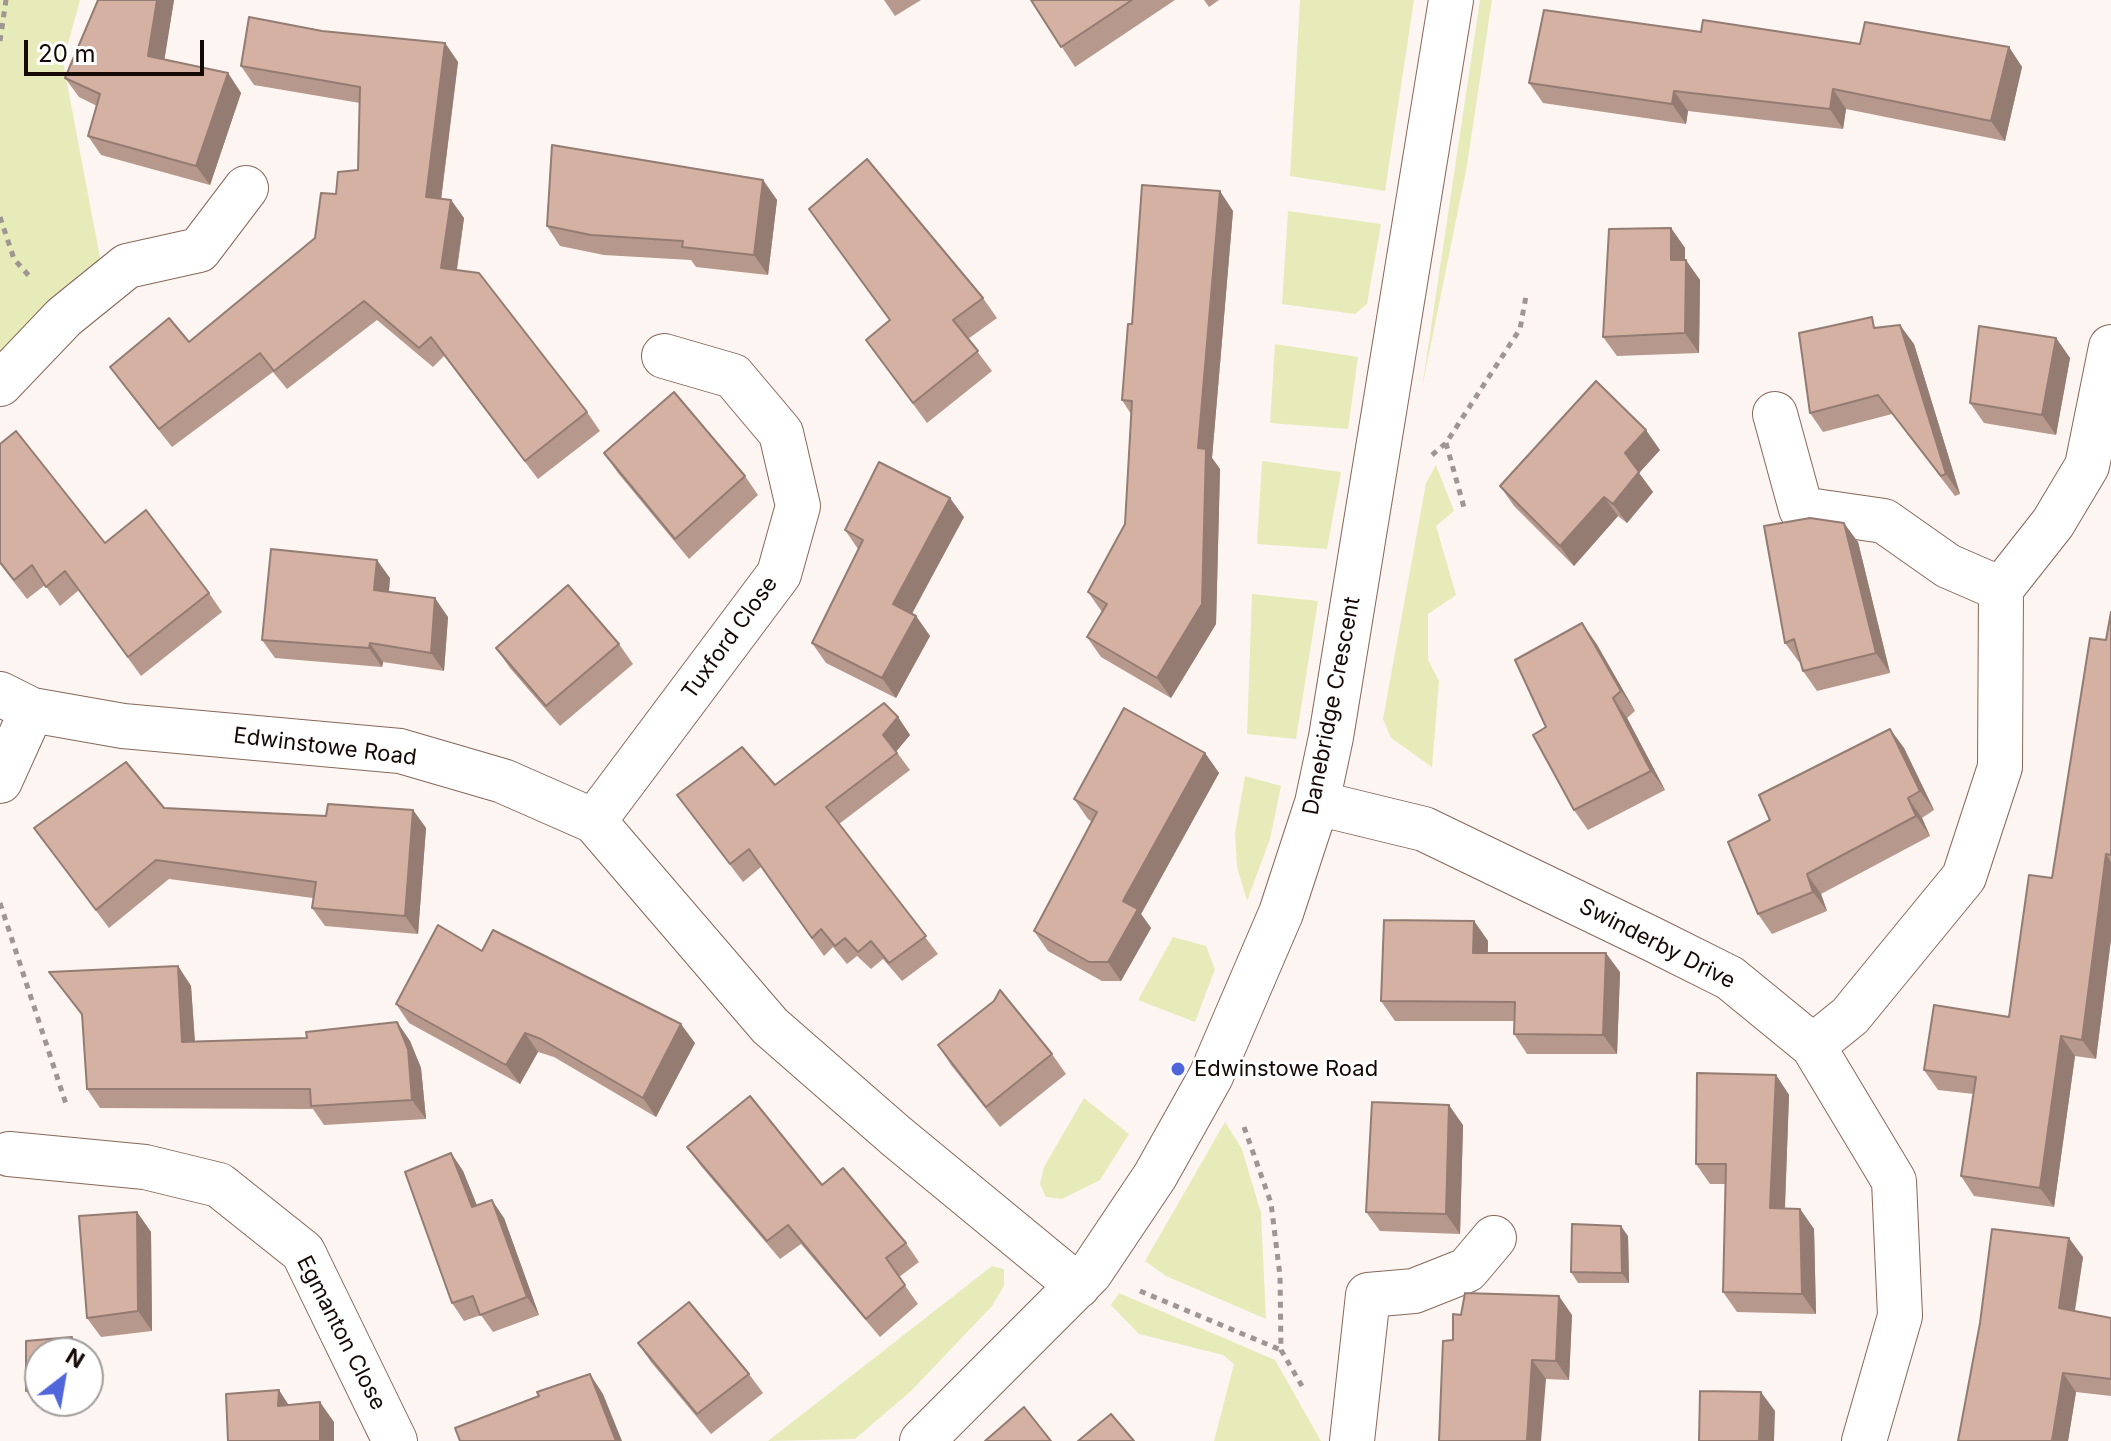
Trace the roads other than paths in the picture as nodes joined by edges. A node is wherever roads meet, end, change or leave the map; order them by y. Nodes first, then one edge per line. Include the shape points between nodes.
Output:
1 (1451, 0) edge
2 (246, 188) dead end
3 (2111, 347) edge
4 (664, 356) dead end
5 (0, 384) edge
6 (1775, 414) dead end
7 (2001, 589) junction
8 (16, 702) edge
9 (0, 781) edge
10 (1317, 803) junction
11 (594, 821) junction
12 (1813, 1046) junction
13 (9, 1154) dead end
14 (1494, 1238) dead end
15 (1084, 1280) junction
16 (395, 1441) edge
17 (922, 1441) edge
18 (1352, 1441) edge
19 (1864, 1441) edge

1 - 10 street, Danebridge Crescent
2 - 5 street via 199,250 127,266 64,317
3 - 7 street via 2087,466 2053,523
4 - 11 street, Tuxford Close via 733,376 781,433 798,506 779,574
6 - 7 street via 1801,509 1884,521 1948,566
7 - 12 street via 2000,767 1964,877 1850,1016
8 - 9 street
8 - 11 street, Edwinstowe Road via 123,726 400,751 503,781
10 - 12 street, Swinderby Drive via 1424,829 1641,934 1730,978
10 - 15 street, Danebridge Crescent via 1281,913 1211,1076 1155,1176
11 - 15 street, Edwinstowe Road via 770,1026 896,1136
12 - 19 street, Swinderby Drive via 1894,1181 1900,1316
13 - 16 street, Egmanton Close via 145,1167 219,1185 303,1252
14 - 18 street via 1467,1270 1414,1291 1368,1295
15 - 17 street, Danebridge Crescent

